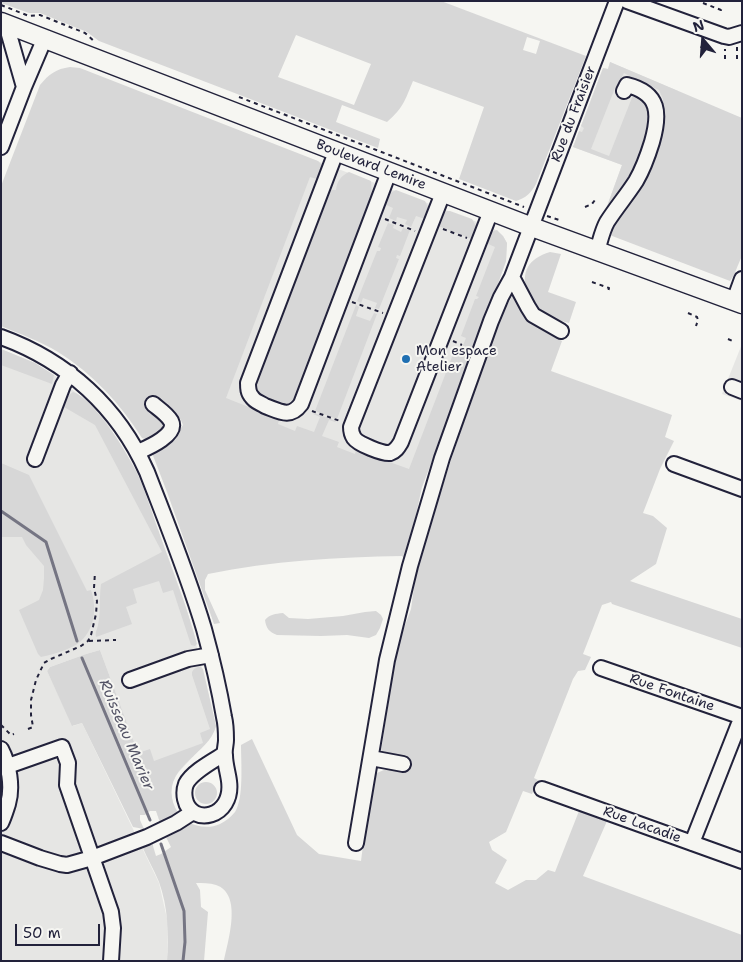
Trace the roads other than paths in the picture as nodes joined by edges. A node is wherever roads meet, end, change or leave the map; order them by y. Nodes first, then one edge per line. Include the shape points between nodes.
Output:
1 (617, 1) edge
2 (627, 1) edge
3 (3, 23) edge
4 (741, 34) edge
5 (44, 40) junction
6 (627, 85) dead end
7 (24, 87) junction
8 (1, 147) edge
9 (336, 152) junction
10 (389, 172) junction
11 (443, 193) junction
12 (491, 211) junction
13 (532, 227) junction
14 (597, 251) junction
15 (512, 277) junction
16 (742, 279) edge
17 (738, 303) edge
18 (562, 331) dead end
19 (1, 337) edge
20 (70, 373) junction
21 (153, 404) dead end
22 (138, 452) junction
23 (35, 459) dead end
24 (674, 464) dead end
25 (742, 489) edge
26 (211, 655) junction
27 (602, 668) dead end
28 (130, 680) dead end
29 (742, 717) edge
30 (1, 749) edge
31 (224, 754) junction
32 (371, 758) junction
33 (403, 764) dead end
34 (8, 766) junction
35 (542, 789) dead end
36 (193, 812) junction
37 (1, 823) edge
38 (1, 843) edge
39 (356, 843) dead end
40 (692, 843) junction
41 (92, 858) junction
42 (742, 861) edge
43 (111, 961) edge

1 - 13 street, Rue du Fraisier
2 - 4 street via 724,36
3 - 5 main road, Boulevard Lemire
3 - 7 street
5 - 7 street
5 - 9 main road, Boulevard Lemire
6 - 14 street via 641,90 655,104 656,125 643,167 605,226
7 - 8 street
9 - 10 main road, Boulevard Lemire
9 - 10 street via 248,383 253,399 279,411 291,412 300,404
10 - 11 main road, Boulevard Lemire
11 - 12 main road, Boulevard Lemire
11 - 12 street via 409,295 352,427 352,435 358,442 385,453 396,450 401,442
12 - 13 main road, Boulevard Lemire
13 - 14 main road, Boulevard Lemire
13 - 15 street, Rue du Fraisier
14 - 17 main road, Boulevard Lemire
15 - 18 street via 534,315
15 - 32 street, Rue du Fraisier via 491,321 442,458 418,539 387,660
16 - 17 street
19 - 20 street via 37,352
20 - 22 street via 104,404
20 - 23 street
21 - 22 street via 169,419 172,428 157,443
22 - 26 street via 185,572
24 - 25 street
26 - 28 street via 188,659
26 - 31 street via 226,728
27 - 29 street, Rue Fontaine
29 - 40 street
30 - 34 street
31 - 36 street via 187,783 185,801
31 - 36 street via 229,785 227,802 210,815
32 - 33 street
32 - 39 street, Rue du Fraisier
34 - 37 street via 9,799
34 - 41 street via 62,747 68,763 67,785
35 - 40 street, Rue Lacadie
36 - 41 street via 147,837
38 - 41 street via 66,865
40 - 42 street, Rue Lacadie
41 - 43 street via 111,912

